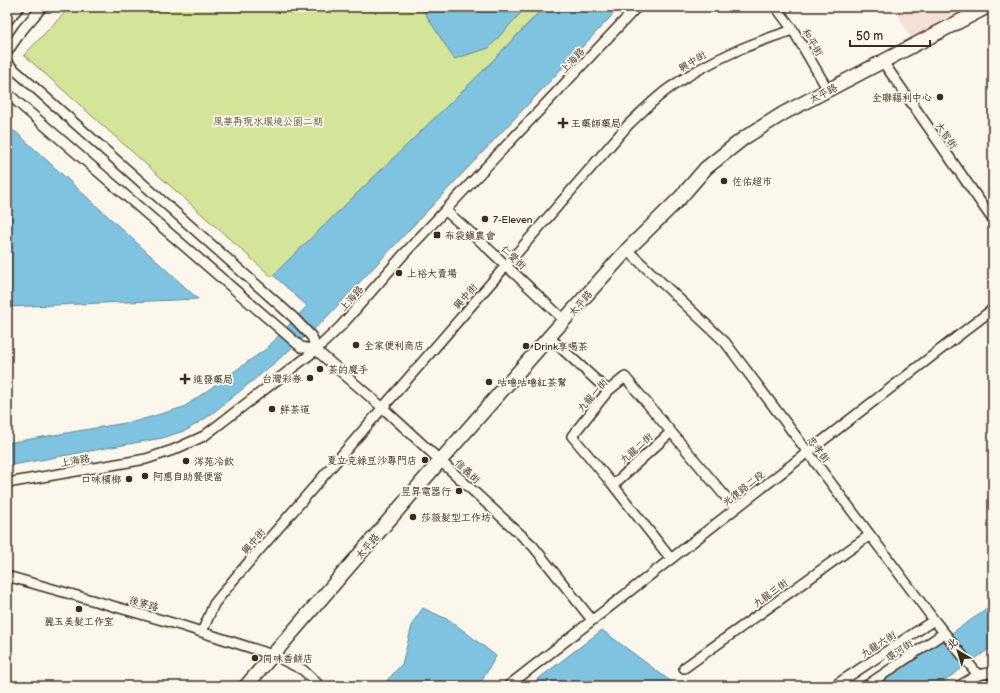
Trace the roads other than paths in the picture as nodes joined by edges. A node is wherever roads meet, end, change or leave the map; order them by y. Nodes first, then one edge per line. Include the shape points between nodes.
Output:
1 (19, 7) edge
2 (42, 7) edge
3 (637, 7) edge
4 (776, 7) edge
5 (987, 7) edge
6 (7, 21) edge
7 (793, 30) junction
8 (7, 52) edge
9 (882, 62) junction
10 (7, 63) edge
11 (828, 90) junction
12 (7, 93) edge
13 (446, 210) junction
14 (993, 220) edge
15 (627, 250) junction
16 (506, 265) junction
17 (993, 309) edge
18 (565, 321) junction
19 (549, 337) junction
20 (316, 350) junction
21 (608, 391) junction
22 (383, 408) junction
23 (671, 432) junction
24 (808, 452) junction
25 (440, 461) junction
26 (7, 482) edge
27 (613, 485) junction
28 (735, 508) junction
29 (870, 535) junction
30 (671, 559) junction
31 (7, 576) edge
32 (592, 620) junction
33 (934, 620) junction
34 (202, 632) junction
35 (944, 633) junction
36 (273, 655) junction
37 (684, 668) dead end
38 (993, 672) edge
39 (978, 675) junction
40 (246, 686) edge
41 (320, 686) edge
42 (508, 686) edge
43 (834, 686) edge
44 (866, 686) edge
45 (959, 686) edge

1 - 6 street
2 - 8 street
3 - 13 street, 上海路
4 - 7 street, 和平街
5 - 9 main road, 太平路
7 - 11 street, 和平街
7 - 16 street, 興中街 via 735,50 706,64 670,87 628,125
9 - 11 main road, 太平路
9 - 14 street, 大智街
10 - 20 street via 294,318 312,337
11 - 15 main road, 太平路 via 744,138 706,168 680,198
12 - 20 street via 301,347
13 - 16 street, 仁愛街
13 - 20 street, 上海路
15 - 18 main road, 太平路
15 - 24 street, 忠孝街 via 726,342
16 - 18 street, 仁愛街
16 - 22 street, 興中街
17 - 24 street, 光復路二段
18 - 19 main road, 太平路
19 - 21 street
19 - 25 main road, 太平路
20 - 22 street, 信義街
20 - 26 street, 上海路 via 204,436 173,450 146,459
21 - 23 street, 九龍一街 via 625,377
21 - 27 street, 九龍一街 via 572,436
22 - 25 street, 信義街
22 - 34 street, 興中街 via 214,604
23 - 27 street, 九龍二街
23 - 28 street
24 - 28 street, 光復路二段
24 - 29 street, 忠孝街
25 - 32 street, 信義街 via 533,546
25 - 36 main road, 太平路
27 - 30 street
28 - 30 street, 光復路二段
29 - 33 street, 忠孝街
29 - 37 street, 九龍三街
30 - 32 street, 光復路二段
31 - 34 street, 後寮路
32 - 42 street, 光復路二段
33 - 35 street, 忠孝街
33 - 43 street, 九龍六街
34 - 36 street, 後寮路
35 - 39 street, 忠孝街
35 - 44 street, 環河街
36 - 40 main road, 太平路
36 - 41 street, 後寮路 via 303,670
38 - 39 street
39 - 45 street

